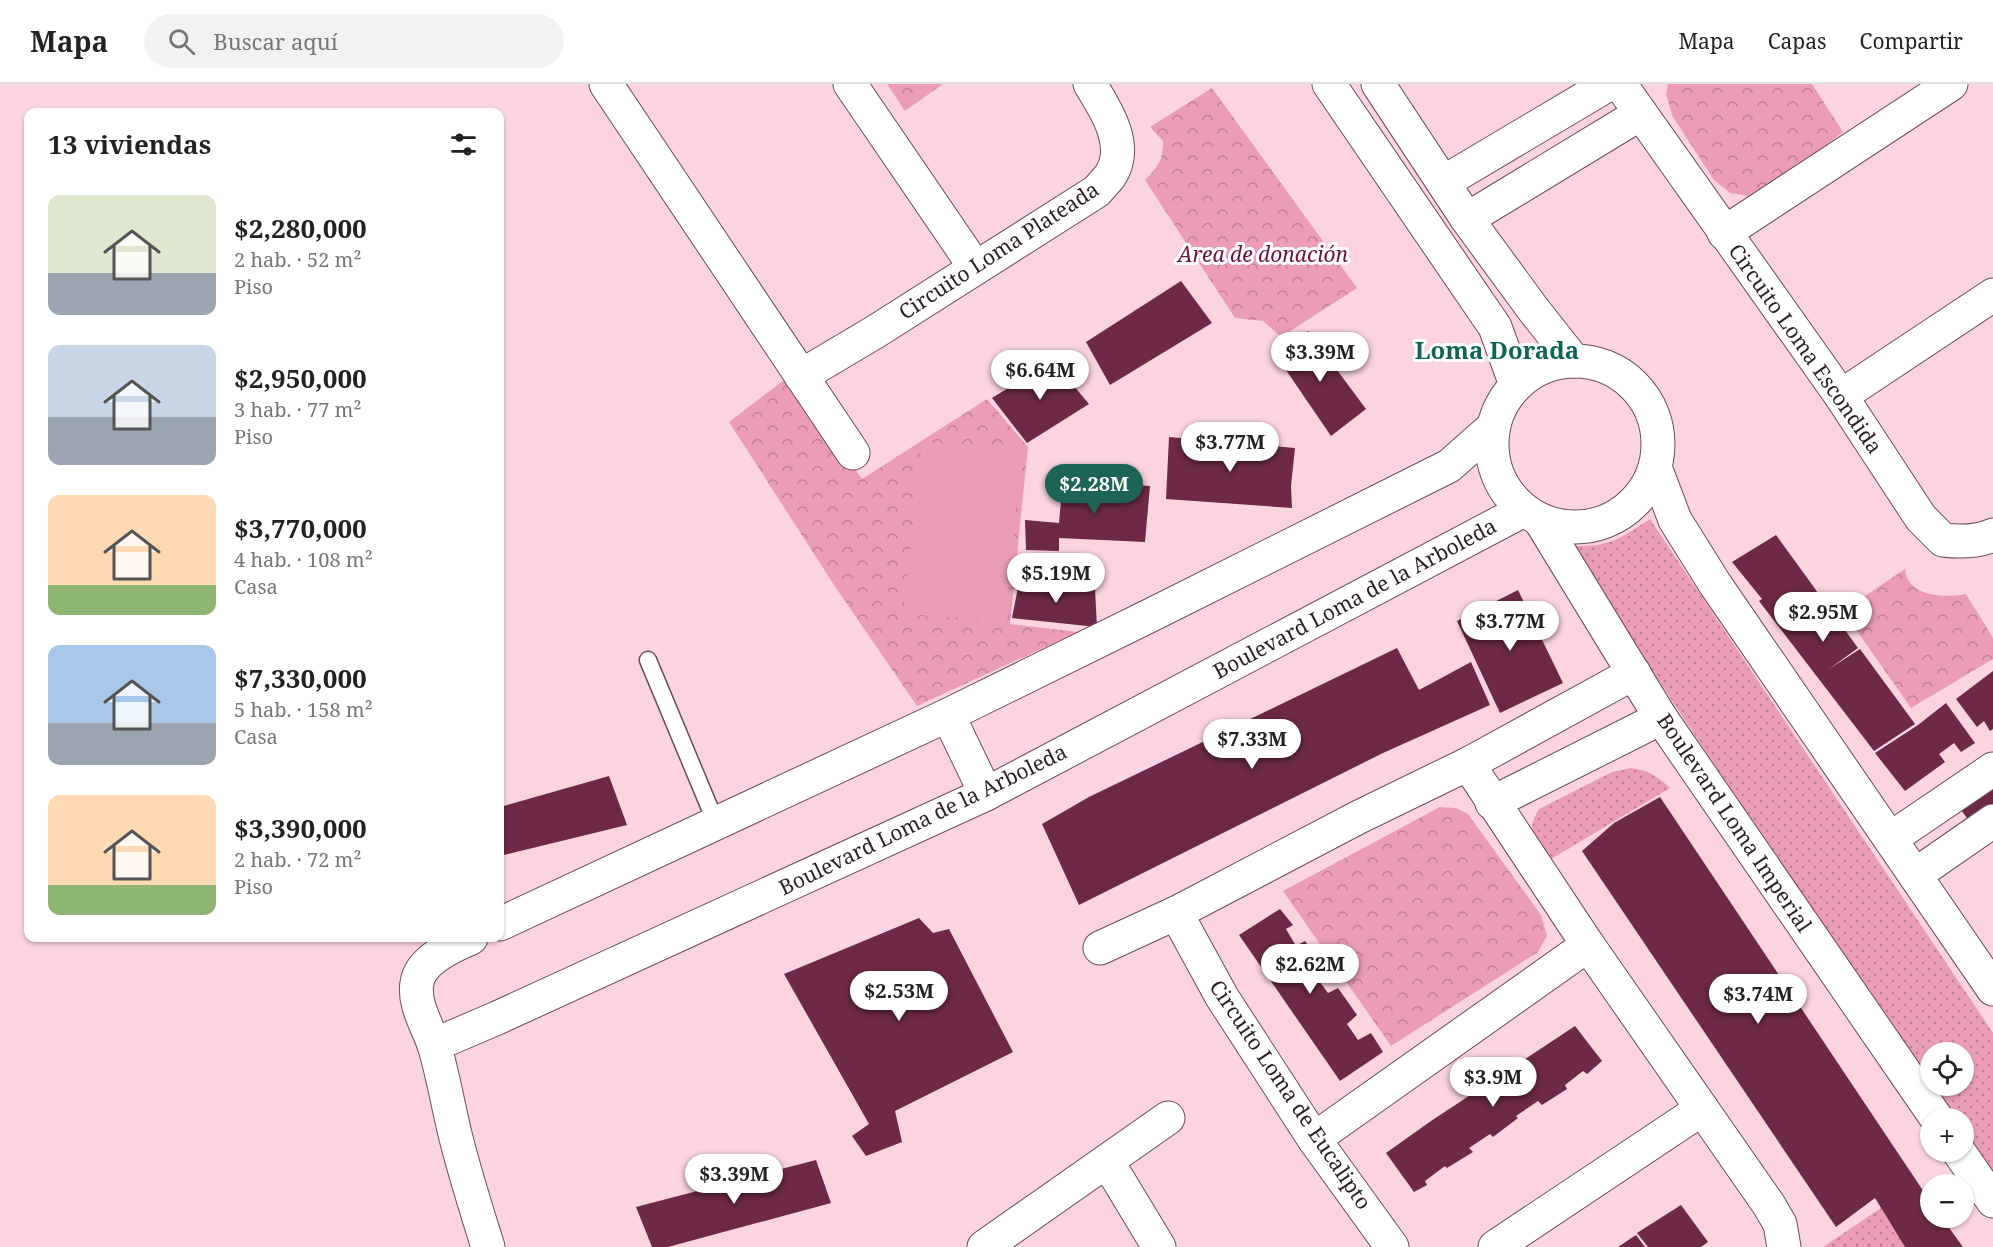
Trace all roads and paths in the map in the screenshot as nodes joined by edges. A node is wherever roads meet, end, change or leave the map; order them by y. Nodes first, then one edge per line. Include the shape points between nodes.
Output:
1 (606, 84) edge
2 (850, 84) edge
3 (1090, 84) edge
4 (1329, 84) edge
5 (1378, 84) edge
6 (1609, 84) edge
7 (1620, 84) edge
8 (1951, 84) edge
9 (1640, 114) junction
10 (1444, 182) junction
11 (1467, 219) junction
12 (1724, 233) junction
13 (975, 267) junction
14 (1993, 295) edge
15 (1574, 361) junction
16 (801, 376) junction
17 (1516, 385) junction
18 (1841, 396) junction
19 (1492, 428) junction
20 (853, 453) dead end
21 (1656, 467) junction
22 (1532, 515) junction
23 (1993, 535) edge
24 (648, 660) dead end
25 (1634, 673) junction
26 (948, 715) junction
27 (1661, 718) junction
28 (1468, 764) junction
29 (1993, 769) edge
30 (986, 794) junction
31 (1492, 803) junction
32 (1993, 821) edge
33 (716, 823) junction
34 (1890, 839) junction
35 (1915, 875) junction
36 (1176, 913) junction
37 (504, 922) edge
38 (462, 942) edge
39 (1588, 945) junction
40 (1100, 948) dead end
41 (1993, 989) edge
42 (434, 1045) junction
43 (1929, 1108) edge
44 (1702, 1109) junction
45 (1168, 1118) dead end
46 (1314, 1139) junction
47 (1107, 1161) junction
48 (1966, 1162) edge
49 (1993, 1201) edge
50 (488, 1247) edge
51 (984, 1247) edge
52 (1159, 1247) edge
53 (1392, 1247) edge
54 (1495, 1247) edge
55 (1784, 1247) edge

1 - 16 street
2 - 13 street
3 - 13 street, Circuito Loma Plateada via 1116,133 1117,155 1111,175 1097,190
4 - 17 street via 1495,327
5 - 10 street
6 - 10 street
7 - 9 street, Circuito Loma Escondida
8 - 12 street
9 - 11 street
9 - 12 street, Circuito Loma Escondida
10 - 11 street
11 - 15 street
12 - 18 street, Circuito Loma Escondida
13 - 16 street, Circuito Loma Plateada
14 - 18 street
15 - 17 street via 1543,368
15 - 21 street via 1605,367 1631,383 1650,407 1658,437
16 - 20 street
17 - 19 street via 1501,405
18 - 23 street, Circuito Loma Escondida via 1921,518 1943,540 1972,541
19 - 22 street via 1492,459 1503,488
19 - 26 street via 1449,466
21 - 22 street via 1639,498 1610,520 1574,528
21 - 34 street via 1675,520 1692,548
22 - 25 street, Boulevard Loma Imperial
22 - 30 street, Boulevard Loma de la Arboleda
24 - 33 lane
25 - 27 street, Boulevard Loma Imperial
25 - 28 street
26 - 30 street
26 - 33 street
27 - 31 street
27 - 43 street, Boulevard Loma Imperial
28 - 31 street
28 - 36 street
29 - 34 street
30 - 42 street, Boulevard Loma de la Arboleda
31 - 39 street
32 - 35 street
33 - 37 street
34 - 35 street
35 - 41 street
36 - 40 street
36 - 46 street, Circuito Loma de Eucalipto via 1222,997
38 - 42 street via 425,965 417,982 417,1000
39 - 44 street
39 - 46 street
42 - 50 street
44 - 54 street
44 - 55 street via 1769,1205 1780,1224
45 - 47 street
46 - 53 street, Circuito Loma de Eucalipto
47 - 51 street
47 - 52 street
48 - 49 street

